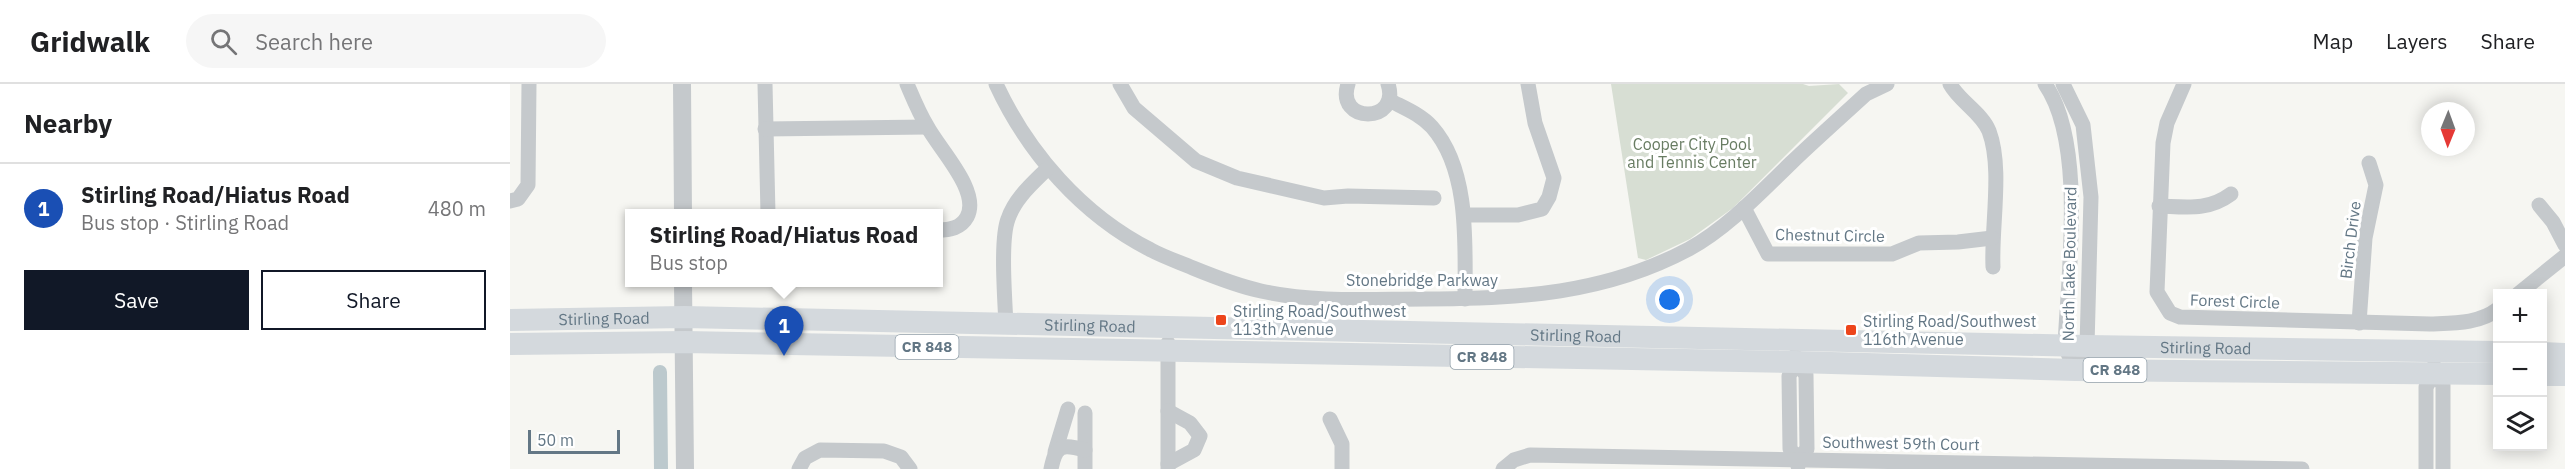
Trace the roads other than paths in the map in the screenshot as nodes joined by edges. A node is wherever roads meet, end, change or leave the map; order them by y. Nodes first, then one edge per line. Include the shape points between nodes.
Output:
1 (529, 84) edge
2 (682, 84) edge
3 (765, 84) edge
4 (907, 84) edge
5 (996, 84) edge
6 (1120, 84) edge
7 (1348, 84) edge
8 (1388, 84) edge
9 (1528, 84) edge
10 (1887, 84) edge
11 (2045, 84) edge
12 (2063, 84) edge
13 (2184, 84) edge
14 (1948, 85) edge
15 (1868, 89) edge
16 (1389, 100) junction
17 (927, 127) junction
18 (765, 129) junction
19 (2369, 163) dead end
20 (1048, 168) junction
21 (2231, 194) dead end
22 (1434, 198) dead end
23 (514, 200) edge
24 (2539, 205) dead end
25 (2159, 206) junction
26 (1744, 208) junction
27 (683, 209) edge
28 (768, 209) edge
29 (1464, 215) junction
30 (943, 229) edge
31 (1992, 238) junction
32 (2565, 245) edge
33 (2565, 256) edge
34 (1993, 267) dead end
35 (683, 287) edge
36 (2524, 289) edge
37 (1465, 299) junction
38 (2493, 313) edge
39 (684, 317) junction
40 (510, 320) edge
41 (2359, 323) junction
42 (1006, 325) junction
43 (1168, 328) junction
44 (685, 342) junction
45 (510, 344) edge
46 (2076, 346) junction
47 (1168, 351) junction
48 (1795, 351) junction
49 (2493, 353) edge
50 (2547, 353) edge
51 (2565, 354) edge
52 (2434, 362) junction
53 (2075, 369) junction
54 (2493, 373) edge
55 (2547, 375) edge
56 (2565, 375) edge
57 (1068, 409) dead end
58 (1168, 411) junction
59 (1084, 413) dead end
60 (1329, 419) dead end
61 (1085, 450) junction
62 (1055, 452) junction
63 (802, 464) edge
64 (1798, 464) edge
65 (1168, 466) edge
66 (909, 468) edge
67 (685, 469) edge
68 (1051, 469) edge
69 (1085, 469) edge
70 (1342, 469) edge
71 (1503, 469) edge
72 (2302, 469) edge
73 (2426, 469) edge
74 (2443, 469) edge

1 - 23 street via 528,185
2 - 27 street
3 - 18 street
4 - 17 street
5 - 20 street, Stonebridge Parkway
6 - 22 street via 1134,108 1196,161 1237,178 1324,198
7 - 16 street via 1349,104 1361,114 1374,114
8 - 16 street
9 - 29 street via 1535,123 1554,178 1549,197 1542,209 1518,215
10 - 15 street, Stonebridge Parkway
11 - 46 street, North Lake Boulevard via 2056,99 2065,130 2072,185
12 - 46 street, North Lake Boulevard via 2083,125 2091,196
13 - 25 street, Forest Circle via 2164,132
14 - 31 street via 1988,130 1995,165
15 - 26 street, Stonebridge Parkway
16 - 29 street via 1432,127 1454,170
17 - 18 street
17 - 30 street via 968,192 969,211 960,225
18 - 28 street
19 - 41 street, Birch Drive via 2376,185 2365,238
20 - 37 street, Stonebridge Parkway via 1094,214 1150,250 1261,291 1323,298
20 - 42 street via 1021,195 1007,220
21 - 25 street via 2218,204 2204,207
24 - 32 street
25 - 41 street, Forest Circle via 2157,292 2170,313 2180,317
26 - 31 street, Chestnut Circle via 1768,254 1892,254 1919,243
26 - 37 street, Stonebridge Parkway via 1690,248 1633,273 1585,288 1526,297
29 - 37 street
31 - 34 street
33 - 36 street
35 - 39 street
38 - 41 street, Forest Circle via 2468,322
39 - 40 main road, Stirling Road / CR 848
39 - 42 main road, Stirling Road / CR 848
39 - 44 street
42 - 43 main road, Stirling Road / CR 848
43 - 47 street
43 - 48 main road, Stirling Road / CR 848
44 - 45 main road, Stirling Road / CR 848
44 - 47 main road, Stirling Road / CR 848
44 - 67 street
46 - 48 main road, Stirling Road / CR 848
46 - 52 main road, Stirling Road / CR 848
46 - 53 street, North Lake Boulevard
47 - 48 main road, Stirling Road / CR 848
47 - 58 street
48 - 53 main road, Stirling Road / CR 848
48 - 64 street via 1806,375 1807,449
49 - 52 main road, Stirling Road / CR 848
50 - 51 main road
52 - 53 main road, Stirling Road / CR 848
52 - 54 main road, Stirling Road / CR 848
52 - 73 street via 2426,387
52 - 74 street via 2443,385
55 - 56 main road
57 - 62 street
58 - 65 street
58 - 65 street via 1190,423 1200,436 1194,450
59 - 61 street
60 - 70 street via 1342,444
61 - 62 street via 1067,445
61 - 69 street
62 - 68 street
63 - 66 street via 820,450 884,451 901,457
64 - 71 street, Southwest 59th Court via 1530,455
64 - 72 street, Southwest 59th Court

